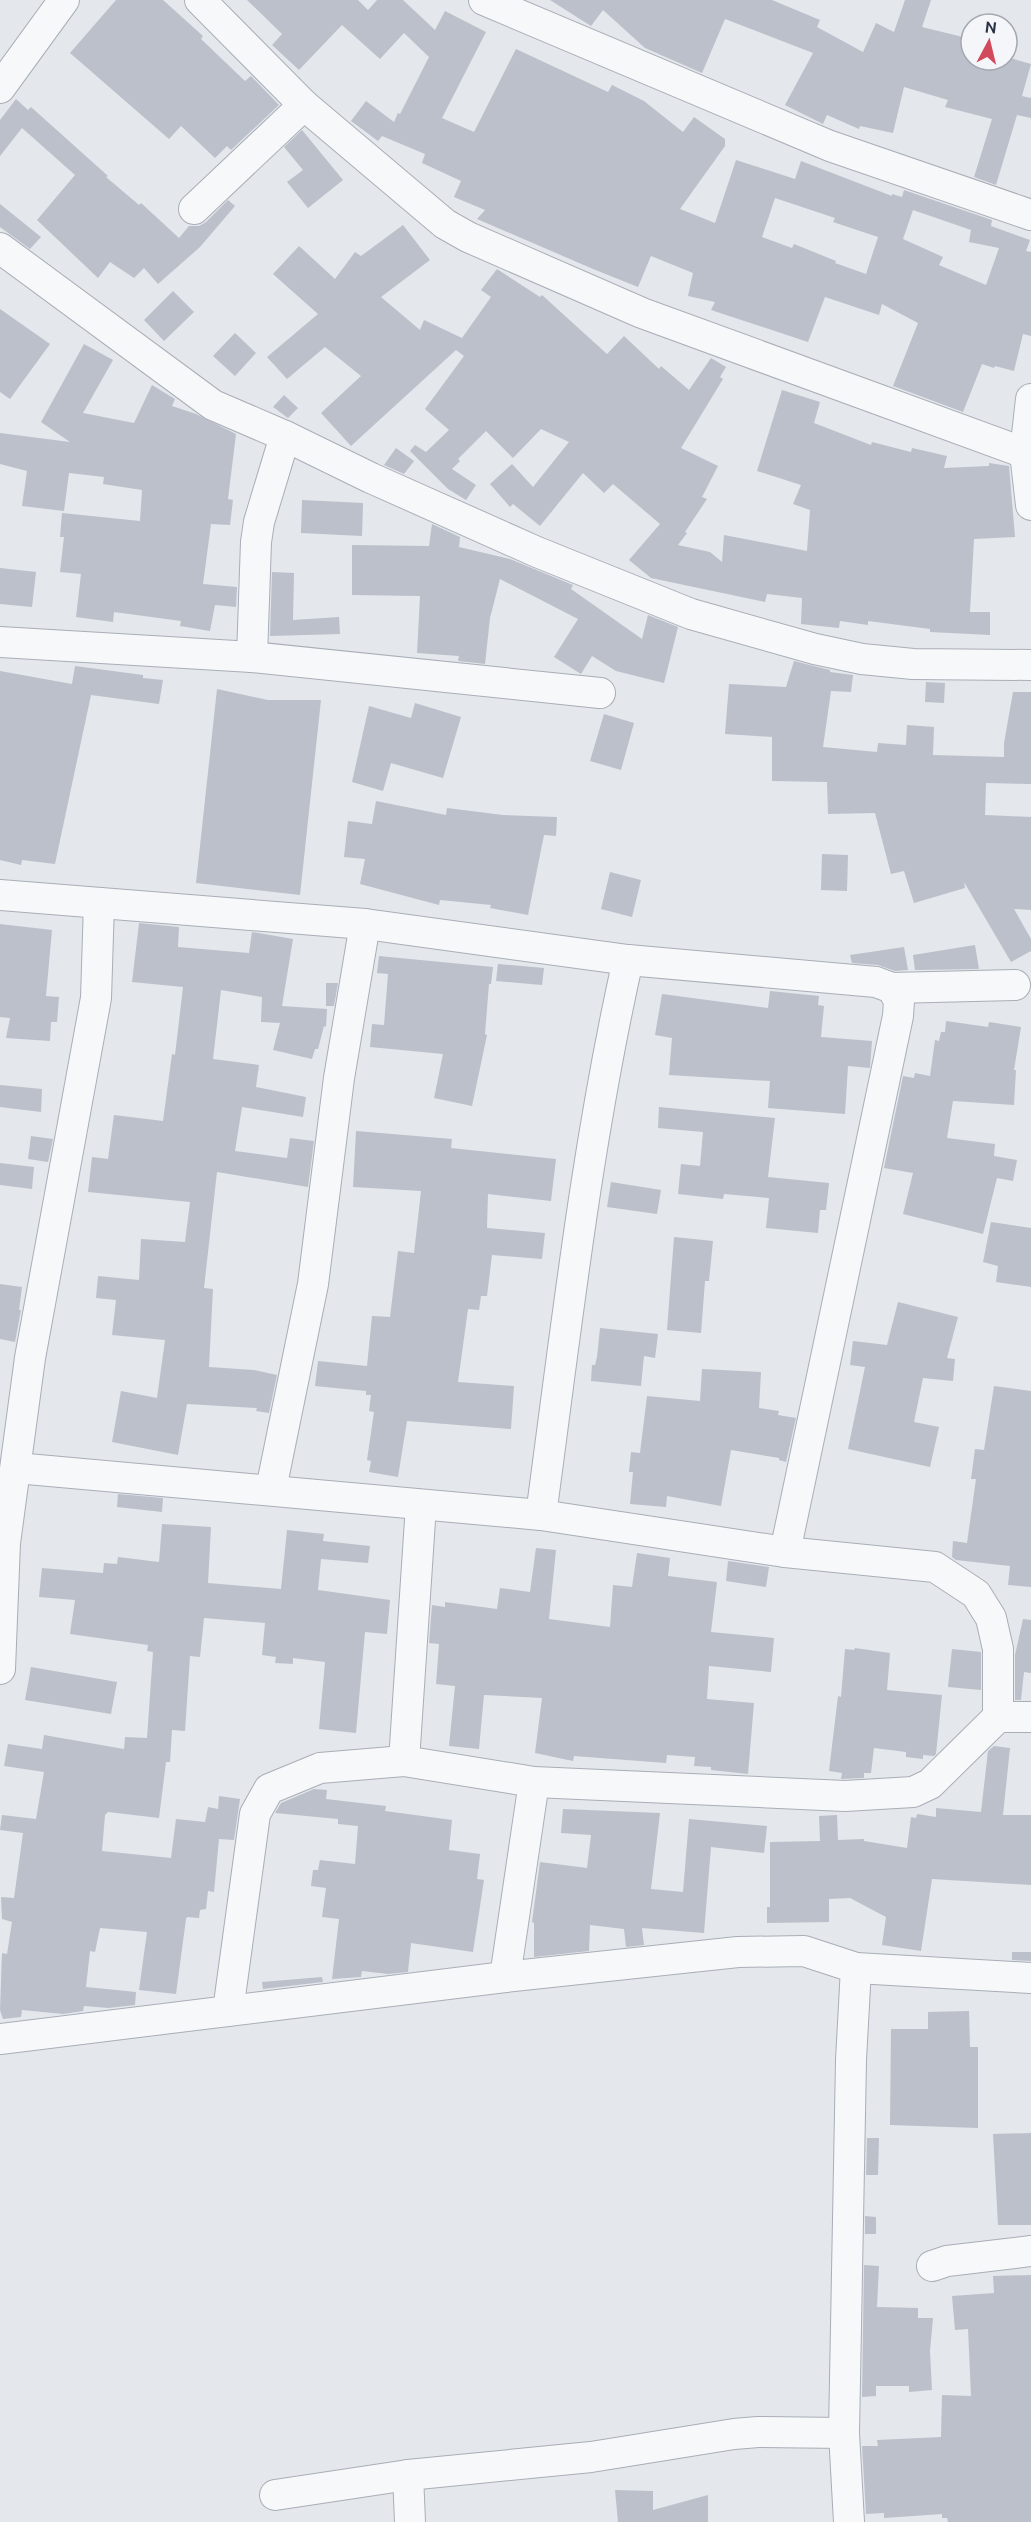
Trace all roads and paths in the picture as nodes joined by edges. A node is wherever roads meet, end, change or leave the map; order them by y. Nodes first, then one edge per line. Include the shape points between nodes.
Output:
1 (64, 0) edge
2 (201, 0) edge
3 (484, 0) edge
4 (1, 83) edge
5 (304, 105) junction
6 (194, 209) dead end
7 (1031, 215) edge
8 (0, 248) edge
9 (1031, 399) edge
10 (285, 436) junction
11 (1024, 453) junction
12 (1031, 506) edge
13 (0, 642) edge
14 (252, 657) junction
15 (1031, 665) edge
16 (600, 693) dead end
17 (0, 895) edge
18 (99, 903) junction
19 (365, 924) junction
20 (628, 960) junction
21 (1015, 985) dead end
22 (892, 988) junction
23 (16, 1468) junction
24 (271, 1489) junction
25 (421, 1505) junction
26 (541, 1515) junction
27 (2, 1543) edge
28 (785, 1551) junction
29 (0, 1669) edge
30 (1031, 1717) edge
31 (998, 1718) junction
32 (404, 1761) junction
33 (534, 1782) junction
34 (856, 1968) junction
35 (505, 1977) junction
36 (1031, 1978) edge
37 (228, 2011) junction
38 (0, 2039) edge
39 (1031, 2252) edge
40 (932, 2266) dead end
41 (843, 2433) junction
42 (408, 2475) junction
43 (275, 2495) dead end
44 (410, 2522) edge
45 (849, 2522) edge

1 - 4 street
2 - 5 street
3 - 7 street via 830,146
5 - 6 street
5 - 11 street via 445,224 468,237 642,313
8 - 10 street via 213,405
9 - 11 street
10 - 14 street via 259,522
10 - 15 street via 537,552 691,614 862,659 913,664
11 - 12 street
13 - 14 street
14 - 16 street
17 - 18 street
18 - 19 street
18 - 23 street via 96,998 30,1358
19 - 20 street
19 - 24 street via 339,1078 314,1284
20 - 22 street via 876,982
20 - 26 street via 588,1180
21 - 22 street
22 - 28 street via 899,1001 898,1016
23 - 24 street
23 - 27 street
24 - 25 street
25 - 26 street
25 - 32 street
26 - 28 street
27 - 29 street
28 - 31 street via 935,1567 976,1594 991,1618 998,1649
30 - 31 street
31 - 33 street via 930,1784 913,1792 845,1796
32 - 33 street
32 - 37 street via 320,1767 269,1788 255,1814
33 - 35 street
34 - 35 street via 804,1951 738,1952
34 - 36 street
34 - 41 street
35 - 37 street
37 - 38 street
39 - 40 street
41 - 42 street via 734,2434 591,2457
41 - 45 street
42 - 43 street
42 - 44 street

